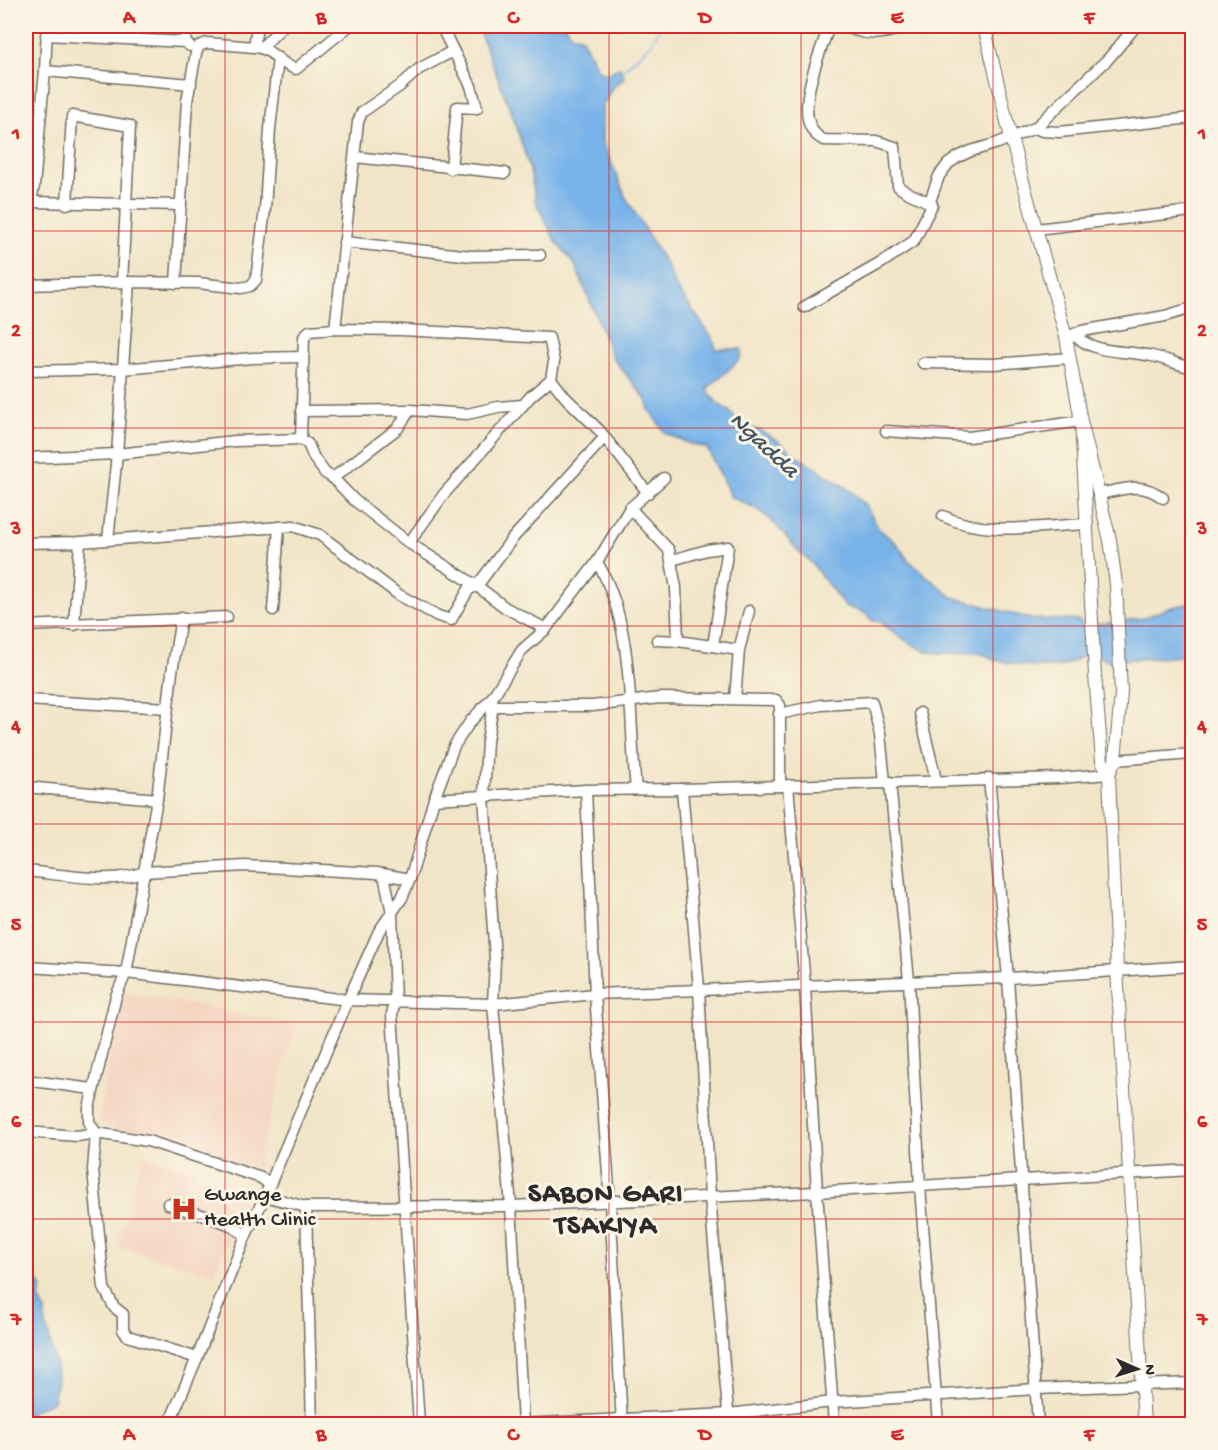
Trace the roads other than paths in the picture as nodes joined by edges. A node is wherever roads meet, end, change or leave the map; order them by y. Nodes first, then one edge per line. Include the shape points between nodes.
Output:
1 (186, 26) edge
2 (257, 26) edge
3 (283, 26) edge
4 (349, 26) edge
5 (441, 26) edge
6 (829, 26) edge
7 (843, 26) edge
8 (912, 26) edge
9 (984, 26) edge
10 (1136, 26) edge
11 (47, 30) edge
12 (185, 42) junction
13 (258, 47) junction
14 (453, 51) junction
15 (196, 53) junction
16 (278, 58) junction
17 (45, 71) junction
18 (192, 84) junction
19 (1192, 118) edge
20 (1035, 128) junction
21 (1011, 138) junction
22 (355, 158) junction
23 (451, 169) junction
24 (505, 173) dead end
25 (32, 202) junction
26 (67, 204) junction
27 (127, 204) junction
28 (181, 205) junction
29 (932, 206) junction
30 (1192, 211) edge
31 (26, 226) edge
32 (1036, 229) junction
33 (345, 242) junction
34 (540, 255) dead end
35 (125, 282) junction
36 (176, 283) junction
37 (26, 285) edge
38 (804, 307) dead end
39 (1192, 308) edge
40 (334, 329) junction
41 (1069, 336) junction
42 (303, 357) junction
43 (1070, 358) junction
44 (923, 363) dead end
45 (1192, 368) edge
46 (122, 369) junction
47 (26, 371) edge
48 (551, 378) junction
49 (523, 405) junction
50 (410, 410) junction
51 (301, 411) junction
52 (1081, 421) junction
53 (886, 431) dead end
54 (604, 438) junction
55 (301, 439) junction
56 (117, 454) junction
57 (26, 458) edge
58 (333, 478) junction
59 (664, 478) dead end
60 (648, 493) junction
61 (1100, 494) junction
62 (1163, 498) dead end
63 (630, 508) junction
64 (943, 516) dead end
65 (1088, 524) junction
66 (279, 527) junction
67 (108, 540) junction
68 (80, 542) junction
69 (26, 543) edge
70 (409, 543) junction
71 (672, 561) junction
72 (597, 562) junction
73 (477, 586) junction
74 (273, 610) dead end
75 (748, 611) dead end
76 (227, 617) dead end
77 (181, 618) junction
78 (74, 625) junction
79 (26, 626) edge
80 (546, 629) junction
81 (657, 640) dead end
82 (678, 641) junction
83 (713, 646) junction
84 (739, 650) junction
85 (735, 699) junction
86 (26, 700) edge
87 (630, 700) junction
88 (493, 702) junction
89 (168, 708) junction
90 (920, 713) dead end
91 (779, 714) junction
92 (1192, 754) edge
93 (1115, 760) junction
94 (1109, 774) junction
95 (989, 778) junction
96 (936, 780) junction
97 (888, 782) junction
98 (784, 786) junction
99 (26, 787) edge
100 (636, 789) junction
101 (682, 789) junction
102 (586, 790) junction
103 (484, 796) junction
104 (157, 798) junction
105 (434, 799) junction
106 (26, 871) edge
107 (144, 873) junction
108 (384, 875) junction
109 (410, 879) junction
110 (392, 913) junction
111 (1192, 966) edge
112 (26, 967) edge
113 (1117, 970) junction
114 (126, 974) junction
115 (1008, 978) junction
116 (909, 981) junction
117 (805, 986) junction
118 (699, 989) junction
119 (595, 994) junction
120 (348, 1000) junction
121 (395, 1002) junction
122 (493, 1004) junction
123 (26, 1080) edge
124 (92, 1089) junction
125 (26, 1132) edge
126 (96, 1132) junction
127 (1192, 1170) edge
128 (1129, 1174) junction
129 (1021, 1180) junction
130 (269, 1184) junction
131 (920, 1186) junction
132 (817, 1192) junction
133 (265, 1196) junction
134 (710, 1197) junction
135 (610, 1202) junction
136 (168, 1204) dead end
137 (511, 1206) junction
138 (306, 1207) junction
139 (404, 1207) junction
140 (246, 1235) junction
141 (197, 1358) junction
142 (1192, 1383) edge
143 (1142, 1386) junction
144 (1037, 1389) junction
145 (936, 1395) junction
146 (833, 1402) junction
147 (729, 1419) edge
148 (621, 1422) edge
149 (522, 1424) edge
150 (169, 1425) edge
151 (312, 1425) edge
152 (419, 1425) edge
153 (834, 1425) edge
154 (938, 1425) edge
155 (1038, 1425) edge
156 (1144, 1425) edge

1 - 12 street
2 - 13 street
3 - 13 street
4 - 16 street via 296,69
5 - 14 street
6 - 29 street via 810,80 807,112 812,128 824,140 876,141 895,147 898,186
7 - 8 street via 875,35
9 - 21 main road
10 - 20 street via 1108,59
11 - 12 street
11 - 17 street
12 - 15 street
13 - 15 street via 207,43 199,46
13 - 16 street
14 - 22 street via 419,69 362,112
14 - 23 street via 471,86 477,108 457,107
15 - 18 street
16 - 36 street via 256,280 241,288
17 - 18 street
17 - 25 street
18 - 28 street via 187,101
19 - 20 street via 1059,132
20 - 21 street
21 - 29 street via 964,154 948,164 939,176 930,201
21 - 32 main road
22 - 23 street
22 - 33 street
23 - 24 street
25 - 26 street
25 - 31 street
26 - 27 street
26 - 27 street via 72,116 130,126
27 - 28 street
27 - 35 street
28 - 36 street
29 - 38 street via 914,241
30 - 32 street
32 - 41 main road
33 - 34 street via 472,256
33 - 40 street
35 - 36 street
35 - 37 street
35 - 46 street
39 - 41 street
40 - 42 street via 305,333
40 - 48 street via 549,338 554,362
41 - 43 main road
41 - 45 street via 1102,350 1150,356
42 - 46 street
42 - 51 street
43 - 44 street via 994,364
43 - 52 main road
46 - 47 street
46 - 56 street
48 - 49 street
48 - 54 street
49 - 50 street via 467,414
49 - 70 street via 444,494
50 - 51 street
50 - 58 street via 398,428
51 - 55 street
52 - 53 street via 969,436
52 - 61 main road
52 - 65 main road
54 - 60 street
54 - 73 street via 512,539
55 - 56 street via 235,441
55 - 58 street
56 - 57 street
56 - 67 street
58 - 70 street via 354,500
59 - 60 street
60 - 63 street
61 - 62 street via 1140,487
61 - 93 main road via 1116,584 1121,693
63 - 71 street via 669,550
63 - 72 street
64 - 65 street via 988,528
65 - 94 main road via 1102,760
66 - 67 street
66 - 73 street via 293,526 320,536 399,595 447,620 451,620 469,589
66 - 74 street
67 - 68 street
68 - 69 street
68 - 78 street
70 - 73 street
71 - 82 street
71 - 83 street via 728,547
72 - 80 street
72 - 87 street via 621,623
73 - 80 street via 506,608
75 - 84 street
76 - 77 street
77 - 78 street
77 - 89 street
78 - 79 street
80 - 88 street via 522,650
81 - 82 street
82 - 83 street
83 - 84 street
84 - 85 street
85 - 87 street
85 - 91 street via 776,700
86 - 89 street
87 - 88 street via 592,706
87 - 100 street
88 - 103 street
88 - 105 street via 470,722 454,746
89 - 104 street
90 - 96 street
91 - 97 street via 821,705 872,702
91 - 98 street
92 - 93 street
93 - 94 main road
94 - 95 street
94 - 113 main road
95 - 96 street
95 - 115 street
96 - 97 street
97 - 98 street
97 - 116 street
98 - 101 street
98 - 117 street
99 - 104 street
100 - 101 street
100 - 102 street
101 - 118 street
102 - 103 street
102 - 119 street
103 - 105 street
103 - 122 street via 495,960
104 - 107 street
105 - 109 street
106 - 107 street via 116,879
107 - 108 street via 245,866
107 - 114 street
108 - 109 street
108 - 110 street
109 - 110 street
110 - 120 street via 379,932
110 - 121 street
111 - 113 street
112 - 114 street
113 - 115 street
113 - 128 main road
114 - 120 street
114 - 124 street via 116,996
115 - 116 street
115 - 129 street
116 - 117 street
116 - 131 street
117 - 118 street
117 - 132 street
118 - 119 street
118 - 134 street
119 - 122 street
119 - 135 street
120 - 121 street
120 - 130 street
121 - 122 street
121 - 139 street via 392,1014
122 - 137 street
123 - 124 street
124 - 126 street via 89,1122
125 - 126 street via 77,1136
126 - 130 street via 148,1141 240,1170
126 - 141 street via 93,1170 107,1295 123,1314 123,1330 128,1336
127 - 128 street
128 - 129 street
128 - 143 main road
129 - 131 street
129 - 144 street
130 - 133 street
131 - 132 street
131 - 145 street
132 - 134 street
132 - 146 street
133 - 138 street
133 - 140 street
134 - 135 street
134 - 147 street
135 - 137 street
135 - 148 street
136 - 140 street via 226,1223
137 - 139 street
137 - 149 street
138 - 139 street
138 - 151 street
139 - 152 street
140 - 141 street
141 - 150 street
142 - 143 street
143 - 144 street
143 - 156 main road
144 - 145 street
144 - 155 street
145 - 146 street
145 - 154 street
146 - 147 street
146 - 153 street
147 - 148 street
148 - 149 street

